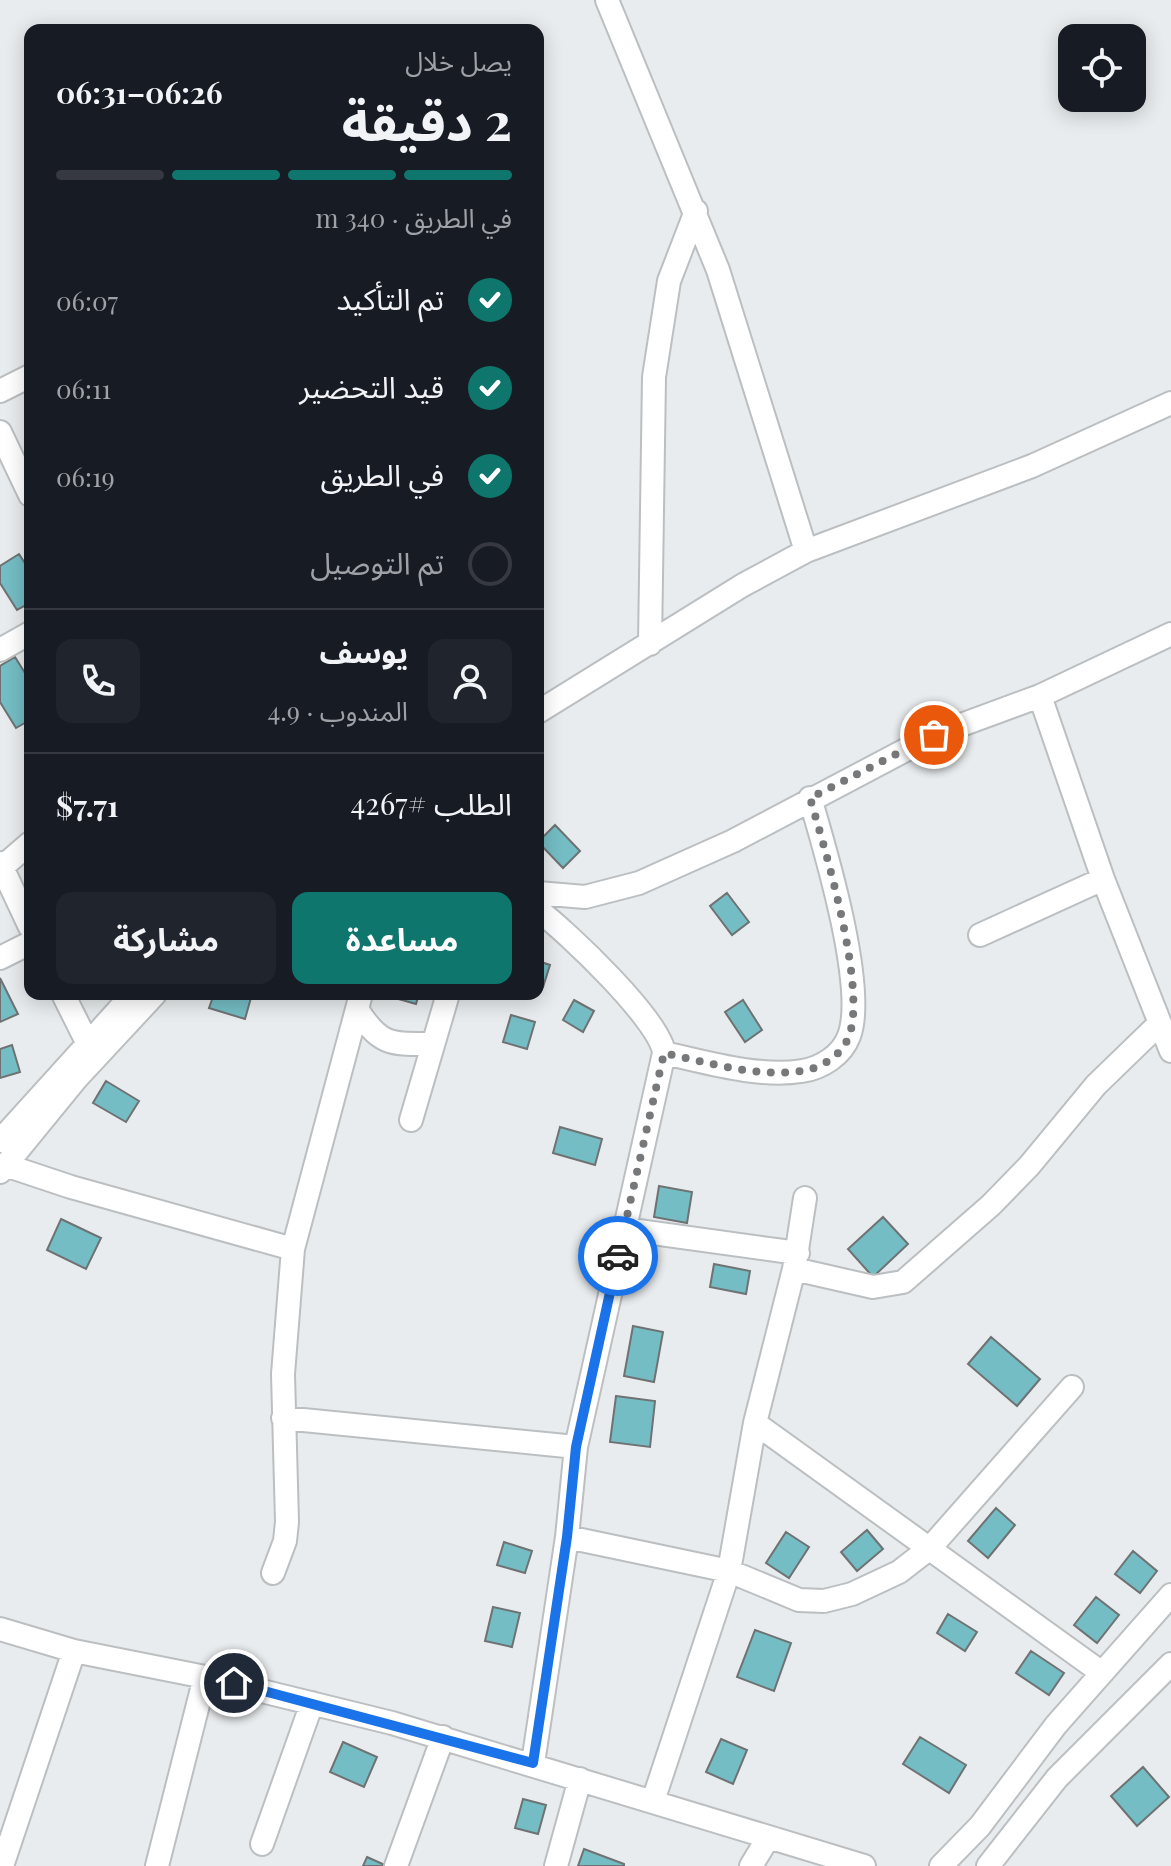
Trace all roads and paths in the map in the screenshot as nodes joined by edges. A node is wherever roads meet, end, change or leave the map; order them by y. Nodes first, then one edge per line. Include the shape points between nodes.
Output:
1 (607, 0) edge
2 (696, 211) junction
3 (24, 379) edge
4 (0, 391) edge
5 (1171, 403) edge
6 (0, 432) edge
7 (0, 460) edge
8 (24, 482) edge
9 (24, 502) edge
10 (806, 551) junction
11 (1171, 634) edge
12 (24, 636) edge
13 (650, 644) junction
14 (0, 650) edge
15 (1040, 696) junction
16 (544, 708) edge
17 (810, 798) junction
18 (24, 848) edge
19 (1, 866) edge
20 (1103, 879) junction
21 (544, 894) edge
22 (24, 914) edge
23 (544, 916) edge
24 (980, 935) dead end
25 (24, 946) edge
26 (0, 958) edge
27 (66, 1000) edge
28 (129, 1000) edge
29 (148, 1000) edge
30 (446, 1000) edge
31 (359, 1002) edge
32 (1160, 1023) junction
33 (432, 1044) junction
34 (92, 1050) junction
35 (1171, 1051) edge
36 (664, 1053) junction
37 (411, 1120) dead end
38 (0, 1141) edge
39 (3, 1168) edge
40 (805, 1198) dead end
41 (624, 1229) junction
42 (293, 1249) junction
43 (796, 1261) junction
44 (1072, 1387) dead end
45 (283, 1418) junction
46 (755, 1423) junction
47 (576, 1447) junction
48 (567, 1537) junction
49 (930, 1548) junction
50 (729, 1571) junction
51 (273, 1573) dead end
52 (1171, 1595) edge
53 (1162, 1617) edge
54 (0, 1629) edge
55 (74, 1651) junction
56 (1171, 1664) edge
57 (1102, 1673) junction
58 (205, 1677) junction
59 (312, 1703) junction
60 (443, 1737) junction
61 (533, 1763) junction
62 (580, 1779) junction
63 (653, 1801) junction
64 (768, 1838) junction
65 (262, 1844) dead end
66 (2, 1866) edge
67 (157, 1866) edge
68 (396, 1866) edge
69 (556, 1866) edge
70 (751, 1866) edge
71 (864, 1866) edge
72 (941, 1866) edge
73 (988, 1866) edge

1 - 2 street
2 - 10 street
2 - 13 street via 669,281 654,377
3 - 4 street
5 - 10 street via 1032,466
6 - 8 street
7 - 9 street
10 - 13 street
11 - 15 street
12 - 14 street
13 - 16 street
15 - 17 street via 934,735
15 - 20 street
17 - 21 street via 733,841 639,883 585,897
17 - 36 street via 841,917 851,992 848,1039 827,1062 802,1071 743,1068
18 - 19 street
19 - 22 street
20 - 24 street
20 - 32 street
23 - 36 street via 645,1016
25 - 26 street
27 - 34 street
28 - 34 street
29 - 34 street
30 - 33 street
31 - 33 street via 380,1039
31 - 42 street
32 - 35 street
32 - 43 street via 1096,1085 991,1205 903,1282 884,1288 862,1286
33 - 37 street
34 - 38 street
34 - 39 street
36 - 41 street
39 - 42 street
40 - 43 street
41 - 43 street
41 - 47 street
42 - 45 street
43 - 46 street
44 - 49 street
45 - 47 street
45 - 51 street via 287,1522
46 - 49 street
46 - 50 street
47 - 48 street
48 - 50 street
48 - 61 street
49 - 50 street via 883,1581 824,1601 782,1595
49 - 57 street
50 - 63 street
52 - 53 street
53 - 57 street
54 - 55 street
55 - 58 street
55 - 66 street
56 - 73 street via 1057,1778
57 - 72 street via 980,1826
58 - 59 street
58 - 67 street
59 - 60 street
59 - 65 street
60 - 61 street
60 - 68 street
61 - 62 street
62 - 63 street
62 - 69 street
63 - 64 street
64 - 70 street
64 - 71 street

